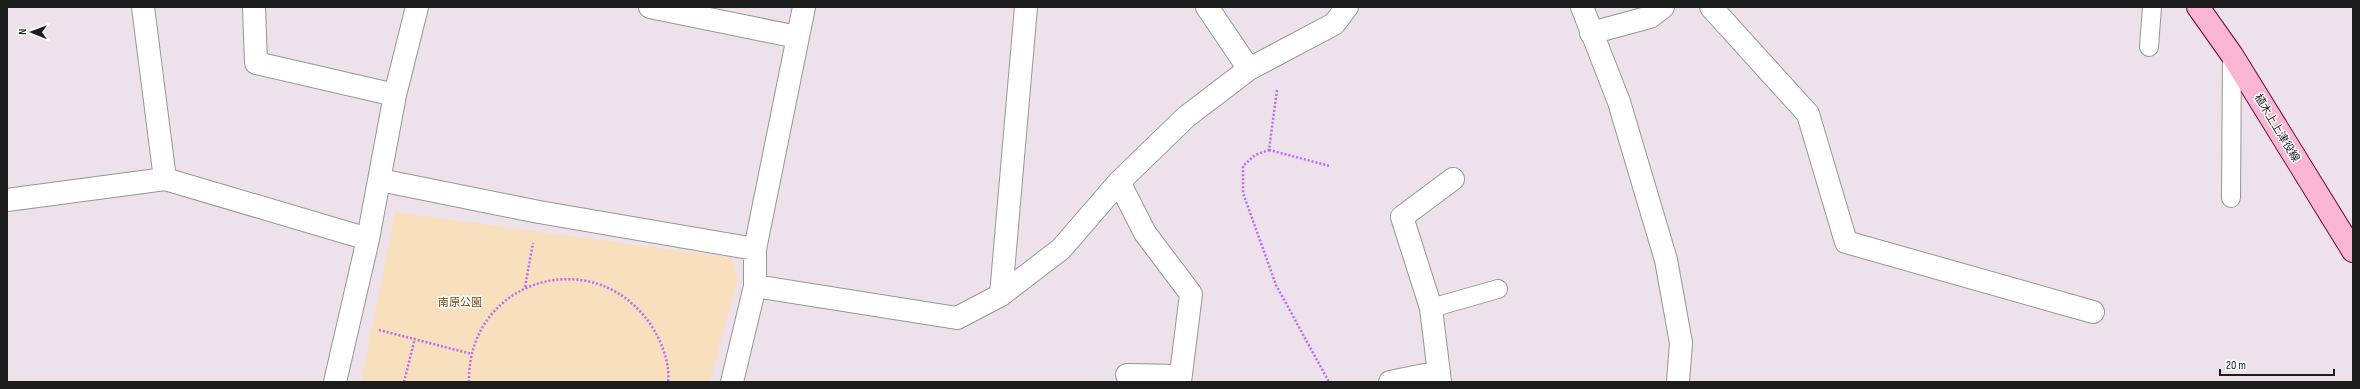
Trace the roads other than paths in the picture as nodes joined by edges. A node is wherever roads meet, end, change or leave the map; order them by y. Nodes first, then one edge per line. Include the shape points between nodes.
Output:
1 (143, 7) edge
2 (254, 7) edge
3 (416, 7) edge
4 (650, 7) edge
5 (804, 7) edge
6 (1026, 7) edge
7 (1207, 7) edge
8 (1347, 7) edge
9 (1582, 7) edge
10 (1663, 7) edge
11 (1711, 7) edge
12 (2152, 7) edge
13 (2198, 7) edge
14 (1591, 33) junction
15 (797, 37) junction
16 (2149, 47) dead end
17 (2232, 55) junction
18 (1249, 69) junction
19 (395, 95) junction
20 (165, 179) junction
21 (1452, 179) dead end
22 (380, 180) junction
23 (1119, 182) junction
24 (2231, 198) dead end
25 (7, 200) edge
26 (368, 239) junction
27 (755, 249) junction
28 (2353, 251) edge
29 (755, 286) junction
30 (1498, 289) dead end
31 (1000, 295) junction
32 (1431, 308) junction
33 (2093, 312) dead end
34 (1127, 375) dead end
35 (1440, 377) edge
36 (1180, 379) edge
37 (335, 382) edge
38 (732, 382) edge
39 (1390, 382) edge
40 (1678, 382) edge

1 - 20 street
2 - 19 street via 256,63
3 - 19 street
4 - 15 street
5 - 15 street
6 - 31 street
7 - 18 street
8 - 18 street via 1334,24
9 - 14 street
10 - 14 street via 1650,17
11 - 33 street via 1808,114 1846,242
12 - 16 lane
13 - 17 main road, 植木上上津役線
14 - 40 street via 1619,102 1666,260 1681,343
15 - 27 street
17 - 24 lane
17 - 28 main road, 植木上上津役線
18 - 23 street via 1186,117
19 - 22 street
20 - 25 street
20 - 26 street
21 - 32 street via 1402,217
22 - 26 street
22 - 27 street via 539,212
23 - 31 street via 1061,249
23 - 36 street via 1146,233 1191,294
26 - 37 street
27 - 29 street
29 - 31 street via 957,318
29 - 38 street
30 - 32 lane
32 - 35 street
34 - 36 street
35 - 39 street

